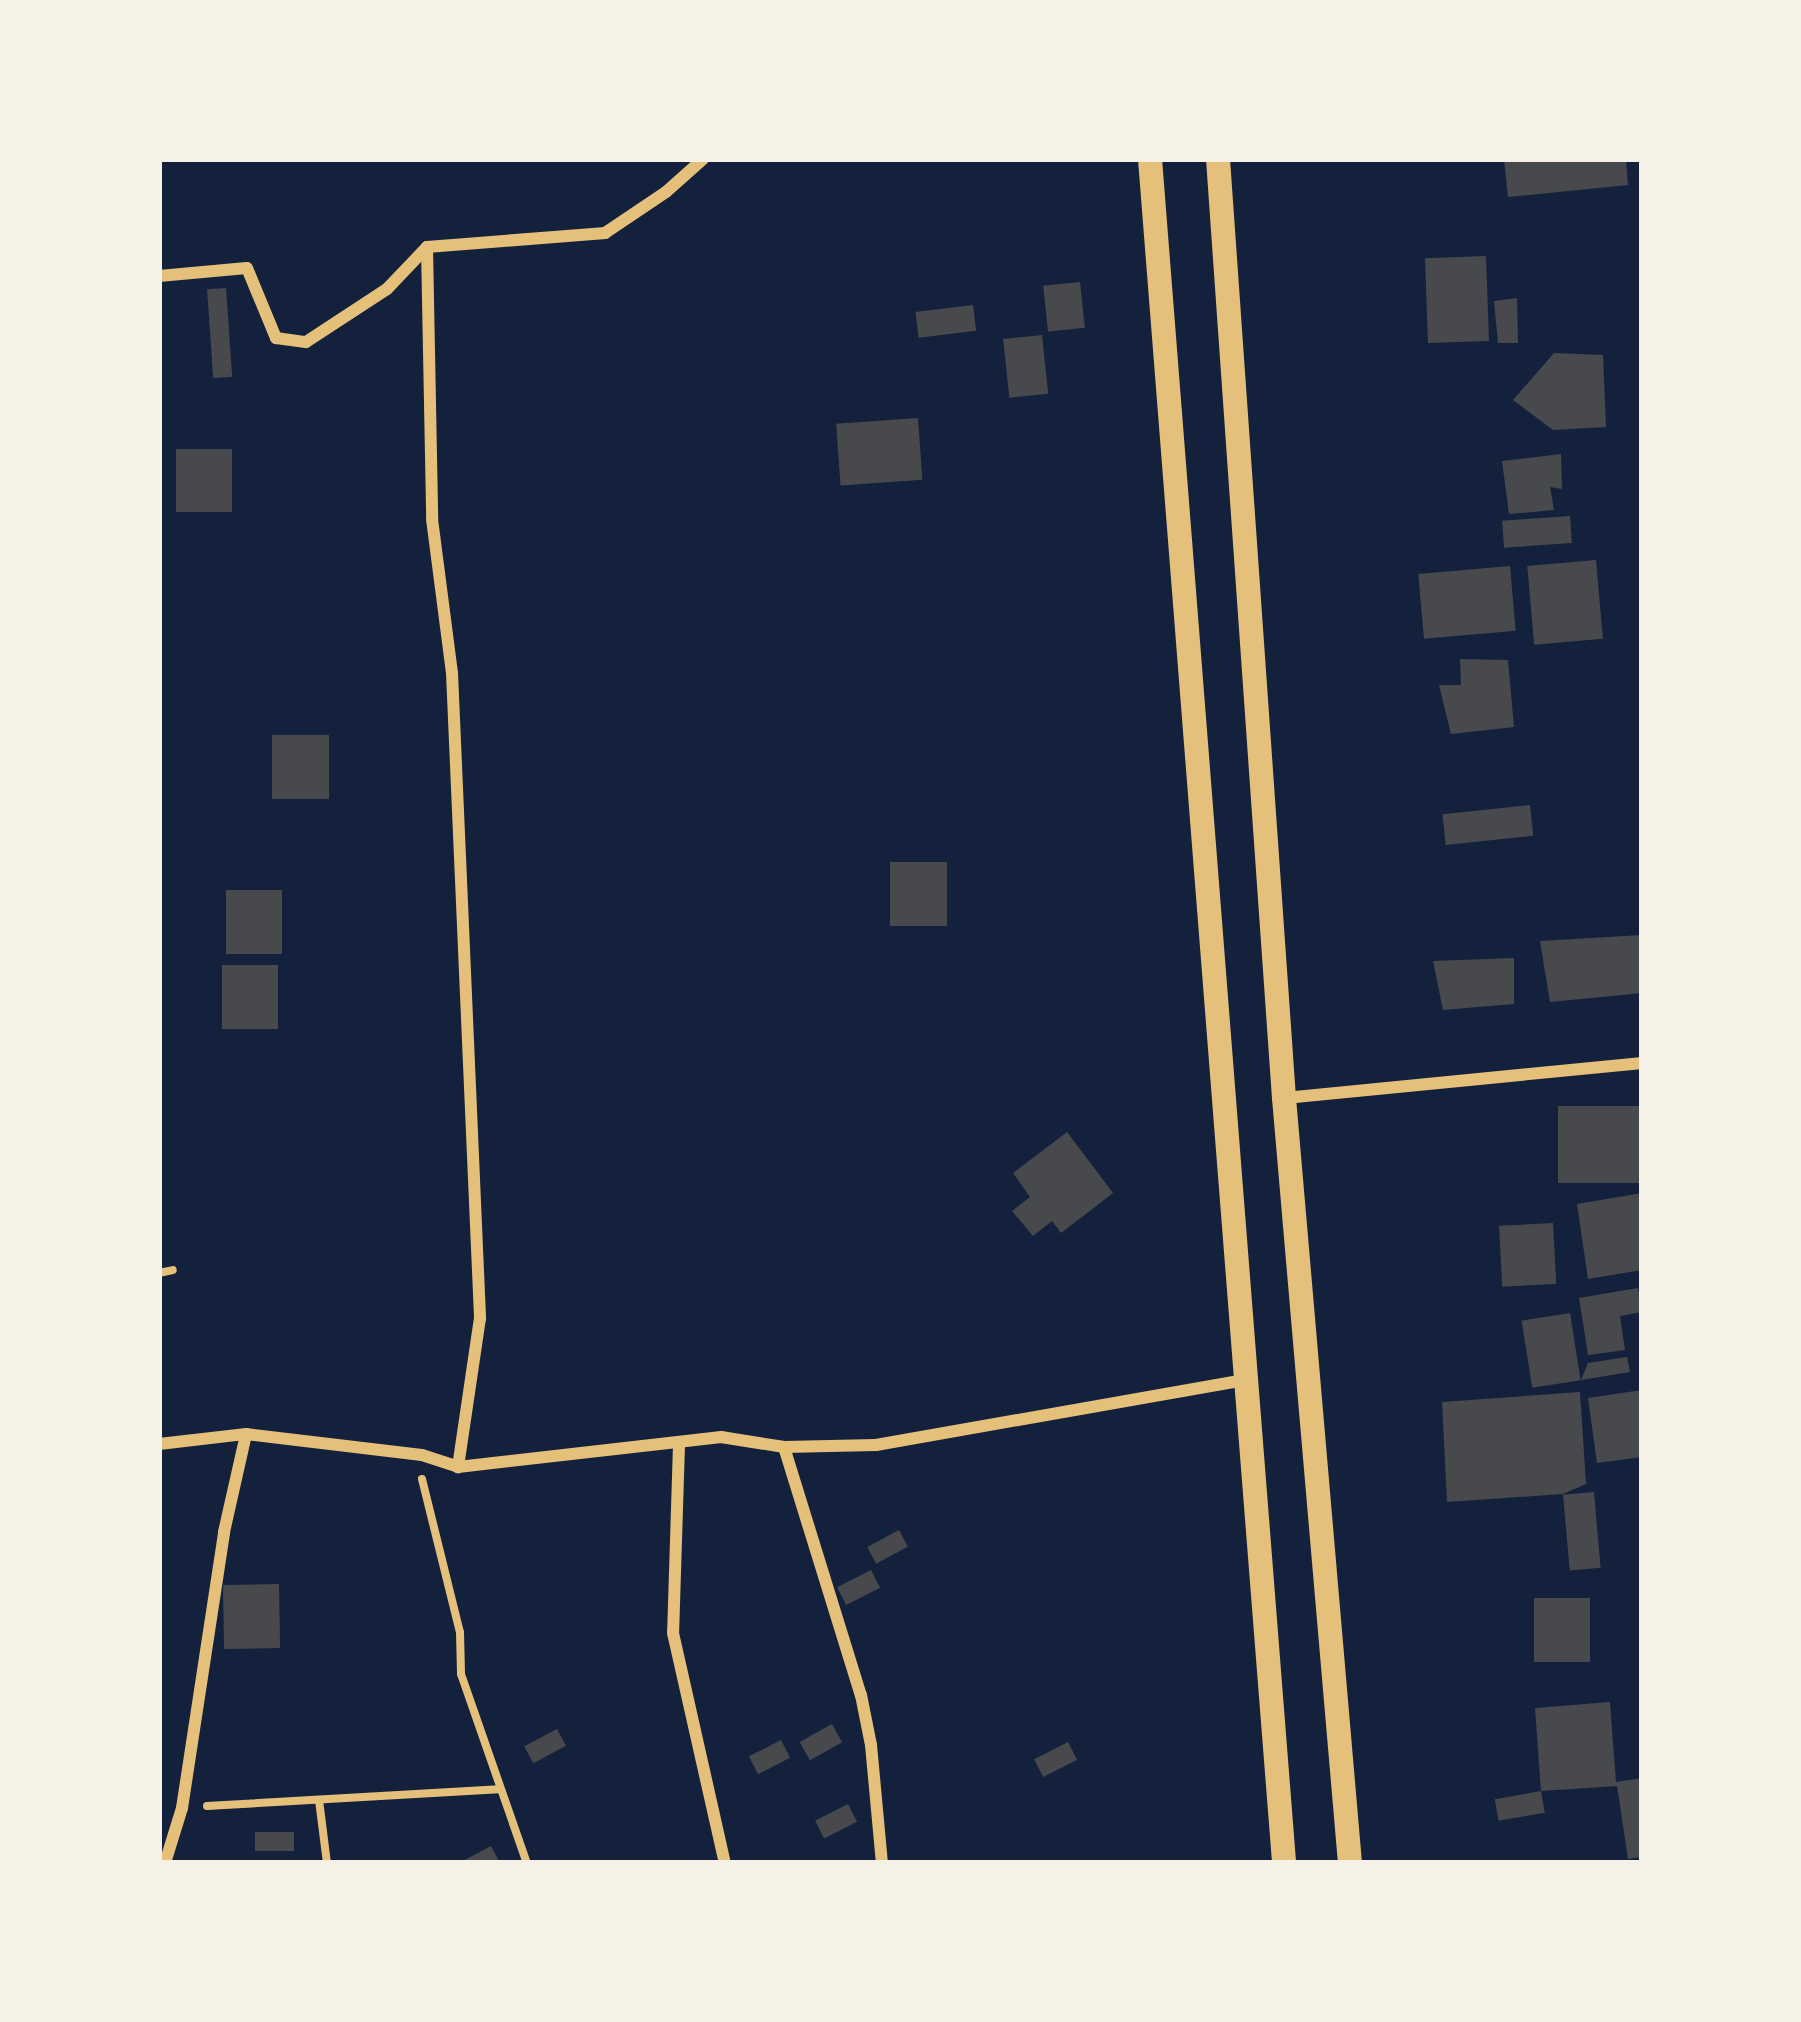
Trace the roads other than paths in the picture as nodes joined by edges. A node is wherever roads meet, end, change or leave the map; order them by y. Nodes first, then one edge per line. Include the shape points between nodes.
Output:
1 (703, 159) edge
2 (1150, 159) edge
3 (1218, 159) edge
4 (427, 247) junction
5 (159, 276) edge
6 (1642, 1063) edge
7 (1284, 1098) junction
8 (1243, 1380) junction
9 (246, 1434) junction
10 (159, 1444) edge
11 (679, 1444) junction
12 (784, 1448) junction
13 (458, 1467) junction
14 (165, 1863) edge
15 (725, 1863) edge
16 (882, 1863) edge
17 (1283, 1863) edge
18 (1350, 1863) edge

1 - 4 street via 605,233
2 - 8 main road
3 - 7 main road
4 - 5 street via 387,289 306,341 276,338 247,268
4 - 13 street via 432,519 452,673 480,1318
6 - 7 street
7 - 18 main road
8 - 12 street via 876,1444
8 - 17 main road
9 - 10 street
9 - 13 street via 422,1455
9 - 14 street via 182,1808
11 - 12 street via 721,1437
11 - 13 street
11 - 15 street via 673,1633
12 - 16 street via 861,1695

